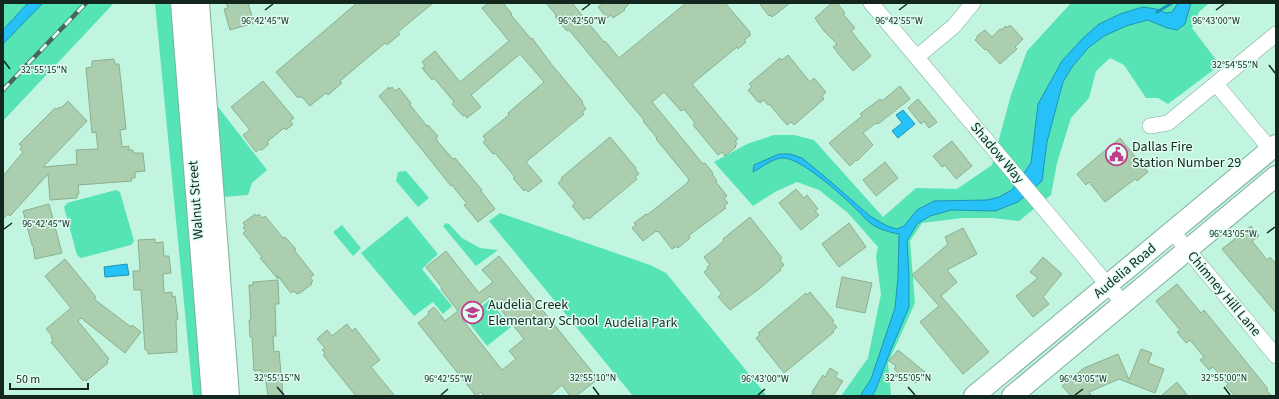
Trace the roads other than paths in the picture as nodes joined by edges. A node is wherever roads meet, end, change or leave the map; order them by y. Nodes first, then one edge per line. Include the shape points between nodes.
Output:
1 (181, 3) edge
2 (199, 3) edge
3 (872, 3) edge
4 (973, 3) edge
5 (1276, 34) edge
6 (917, 57) junction
7 (1216, 84) junction
8 (1150, 126) dead end
9 (1273, 147) edge
10 (1276, 176) edge
11 (206, 208) junction
12 (1172, 232) junction
13 (1187, 249) junction
14 (1108, 285) junction
15 (1123, 303) junction
16 (1276, 356) edge
17 (212, 396) edge
18 (229, 396) edge
19 (974, 396) edge
20 (1012, 396) edge

1 - 11 main road, Walnut Street
2 - 11 main road, Walnut Street
3 - 6 street, Shadow Way
4 - 6 street via 954,26
5 - 7 street
6 - 14 street, Shadow Way
7 - 8 street via 1168,123
7 - 9 street
9 - 12 main road, Audelia Road
10 - 13 main road, Audelia Road
11 - 17 main road, Walnut Street
11 - 18 main road, Walnut Street
12 - 13 street, Chimney Hill Lane
12 - 14 main road, Audelia Road
13 - 15 main road, Audelia Road
13 - 16 street, Chimney Hill Lane
14 - 15 street, Shadow Way
14 - 19 main road, Audelia Road
15 - 20 main road, Audelia Road

